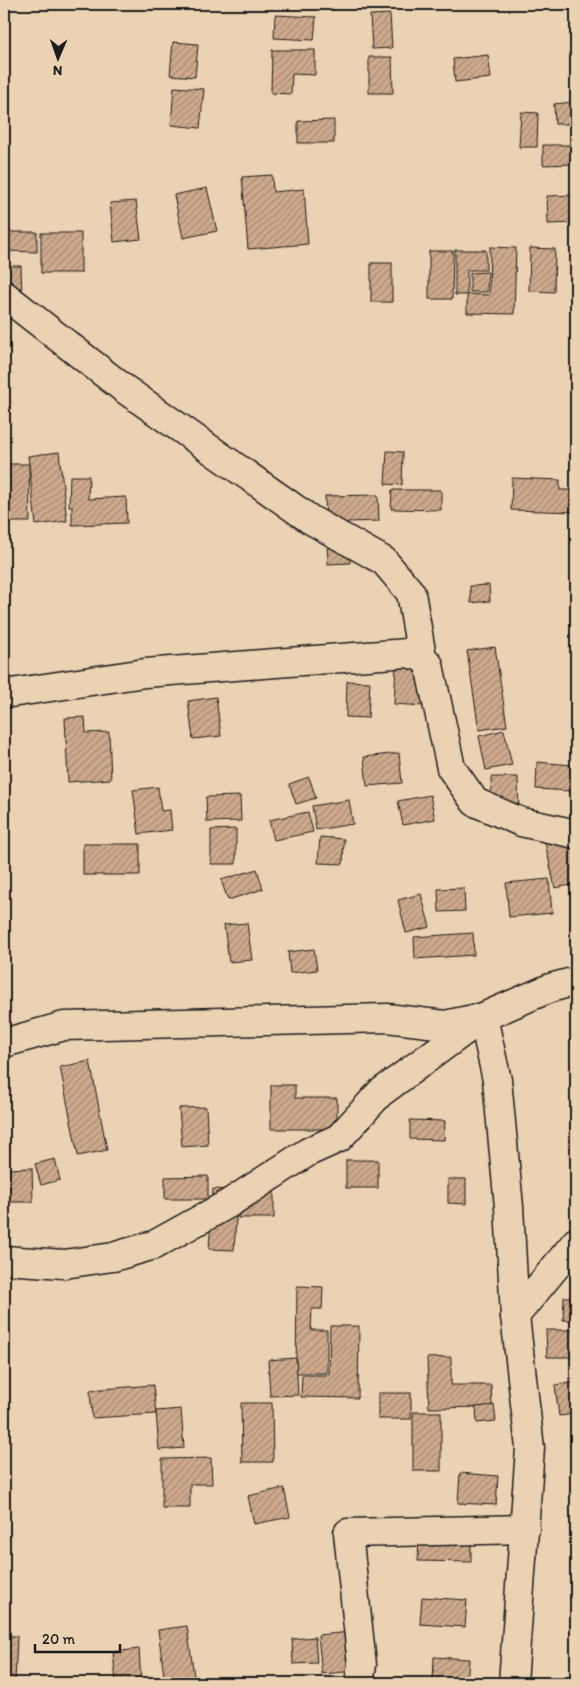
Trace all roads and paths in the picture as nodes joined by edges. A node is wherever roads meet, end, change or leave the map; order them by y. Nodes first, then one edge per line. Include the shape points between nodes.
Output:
1 (4, 295) edge
2 (422, 657) junction
3 (4, 694) edge
4 (576, 834) edge
5 (576, 981) edge
6 (483, 1017) junction
7 (4, 1043) edge
8 (576, 1242) edge
9 (4, 1260) edge
10 (515, 1316) junction
11 (525, 1529) junction
12 (358, 1683) edge
13 (513, 1683) edge

1 - 2 street via 124,388 311,520 384,561 411,593
2 - 3 street via 407,653 145,673
2 - 4 street via 429,665 451,768 475,802 521,822
5 - 6 street via 550,988
6 - 7 street via 445,1025 387,1018 64,1026
6 - 9 street via 380,1093 339,1138 308,1152 228,1204 154,1245 113,1257 64,1264
6 - 10 street via 497,1080
8 - 10 street
10 - 11 street via 530,1448
11 - 12 street via 348,1533 362,1665
11 - 13 street

